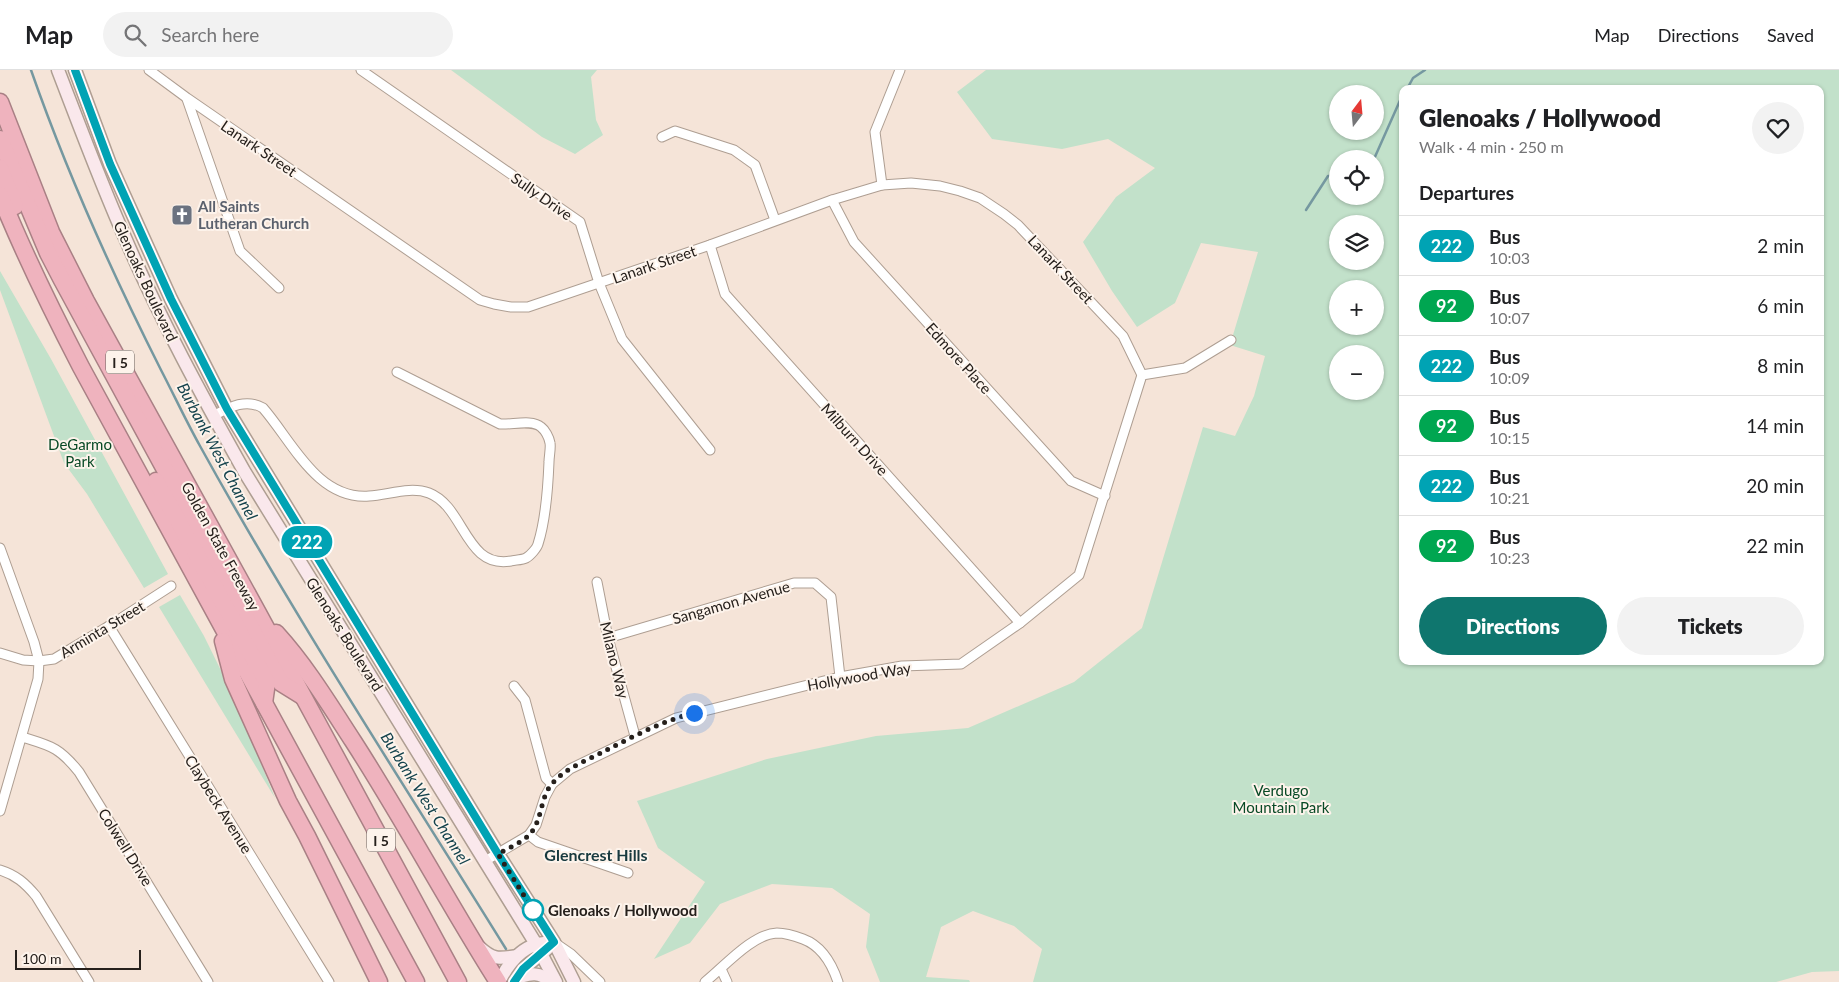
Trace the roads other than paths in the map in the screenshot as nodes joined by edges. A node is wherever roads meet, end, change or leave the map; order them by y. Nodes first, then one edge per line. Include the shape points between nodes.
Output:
1 (58, 70) edge
2 (75, 70) edge
3 (148, 70) edge
4 (361, 70) edge
5 (900, 70) edge
6 (187, 98) junction
7 (0, 102) edge
8 (662, 137) dead end
9 (0, 139) edge
10 (0, 168) edge
11 (882, 185) junction
12 (0, 196) edge
13 (832, 200) junction
14 (775, 220) junction
15 (710, 245) junction
16 (599, 283) junction
17 (279, 288) dead end
18 (1231, 340) dead end
19 (397, 372) dead end
20 (1142, 375) junction
21 (227, 409) junction
22 (213, 416) junction
23 (710, 450) dead end
24 (1105, 496) junction
25 (0, 548) edge
26 (597, 582) dead end
27 (171, 586) dead end
28 (258, 613) junction
29 (216, 617) junction
30 (1020, 622) junction
31 (109, 626) junction
32 (608, 638) junction
33 (0, 654) edge
34 (39, 661) junction
35 (840, 676) junction
36 (514, 686) dead end
37 (304, 697) junction
38 (403, 699) junction
39 (264, 702) junction
40 (389, 707) junction
41 (635, 736) junction
42 (22, 737) junction
43 (552, 784) junction
44 (0, 811) edge
45 (529, 835) junction
46 (498, 854) junction
47 (485, 861) junction
48 (0, 870) edge
49 (628, 873) dead end
50 (474, 942) junction
51 (554, 942) junction
52 (539, 949) junction
53 (517, 956) junction
54 (722, 969) junction
55 (515, 981) edge
56 (88, 982) edge
57 (208, 982) edge
58 (329, 982) edge
59 (379, 982) edge
60 (416, 982) edge
61 (458, 982) edge
62 (498, 982) edge
63 (551, 982) edge
64 (556, 982) edge
65 (574, 982) edge
66 (600, 982) edge
67 (705, 982) edge
68 (727, 982) edge
69 (838, 982) edge

1 - 22 main road, Glenoaks Boulevard via 127,242
2 - 21 main road, Glenoaks Boulevard via 114,173 171,299
3 - 6 street, Lanark Street
4 - 16 street, Sully Drive via 580,222
5 - 11 street via 875,132
6 - 16 street, Lanark Street via 480,300 528,307
6 - 17 street via 240,251
7 - 28 highway, Golden State Freeway / I 5 via 51,232
8 - 14 street via 675,131 734,150 748,160 754,165
9 - 37 highway via 48,253 281,683
10 - 39 highway via 43,269 75,333 267,682
11 - 13 street, Lanark Street
11 - 20 street, Lanark Street via 940,186 980,198 1004,214 1033,239 1123,336
12 - 29 highway, I 5 via 48,303
13 - 14 street, Lanark Street
13 - 24 street, Edmore Place via 854,242 1071,481
14 - 15 street, Lanark Street
15 - 16 street, Lanark Street
15 - 30 street, Milburn Drive via 724,294
16 - 23 street, Sully Drive via 622,340
18 - 20 street via 1185,368
19 - 21 street via 500,424 527,422 539,425 545,432 550,442 548,478 538,546 525,558 505,562 485,558 473,547 459,521 435,496 418,490 367,496 340,492 317,476 263,408 251,403
20 - 24 street, Hollywood Way
21 - 22 street
21 - 38 main road, Glenoaks Boulevard
22 - 40 main road, Glenoaks Boulevard
24 - 30 street, Hollywood Way via 1079,576
25 - 34 street
26 - 32 street, Milano Way
27 - 31 street, Arminta Street
28 - 37 highway, Golden State Freeway / I 5
28 - 50 highway via 295,653 322,692
29 - 39 highway, I 5
29 - 59 highway via 233,679 288,801
30 - 35 street, Hollywood Way via 961,664 902,666
31 - 34 street, Arminta Street via 54,659
31 - 58 street, Claybeck Avenue
32 - 35 street, Sangamon Avenue via 794,583 815,583 831,597
32 - 41 street, Milano Way
33 - 34 street, Arminta Street
34 - 42 street via 38,678
35 - 41 street, Hollywood Way via 676,718
36 - 43 street via 525,700 546,778
37 - 61 highway, Golden State Freeway / I 5
38 - 40 main road
38 - 46 main road, Glenoaks Boulevard
39 - 60 highway, I 5
40 - 47 main road, Glenoaks Boulevard
41 - 43 street, Hollywood Way via 570,769
42 - 44 street
42 - 57 street, Colwell Drive via 57,749 79,772
43 - 45 street, Hollywood Way
45 - 46 street
45 - 49 street via 538,842
46 - 47 street
46 - 51 main road, Glenoaks Boulevard
47 - 52 main road, Glenoaks Boulevard
48 - 56 street via 26,883
50 - 53 main road via 490,957
50 - 62 highway
51 - 52 main road
51 - 65 main road, Glenoaks Boulevard
51 - 66 street
52 - 53 main road
52 - 55 main road
52 - 64 main road, Glenoaks Boulevard
53 - 62 main road
54 - 67 street
54 - 68 street
54 - 69 street via 756,940 775,933 791,934 810,941 825,954
55 - 63 main road via 533,973

